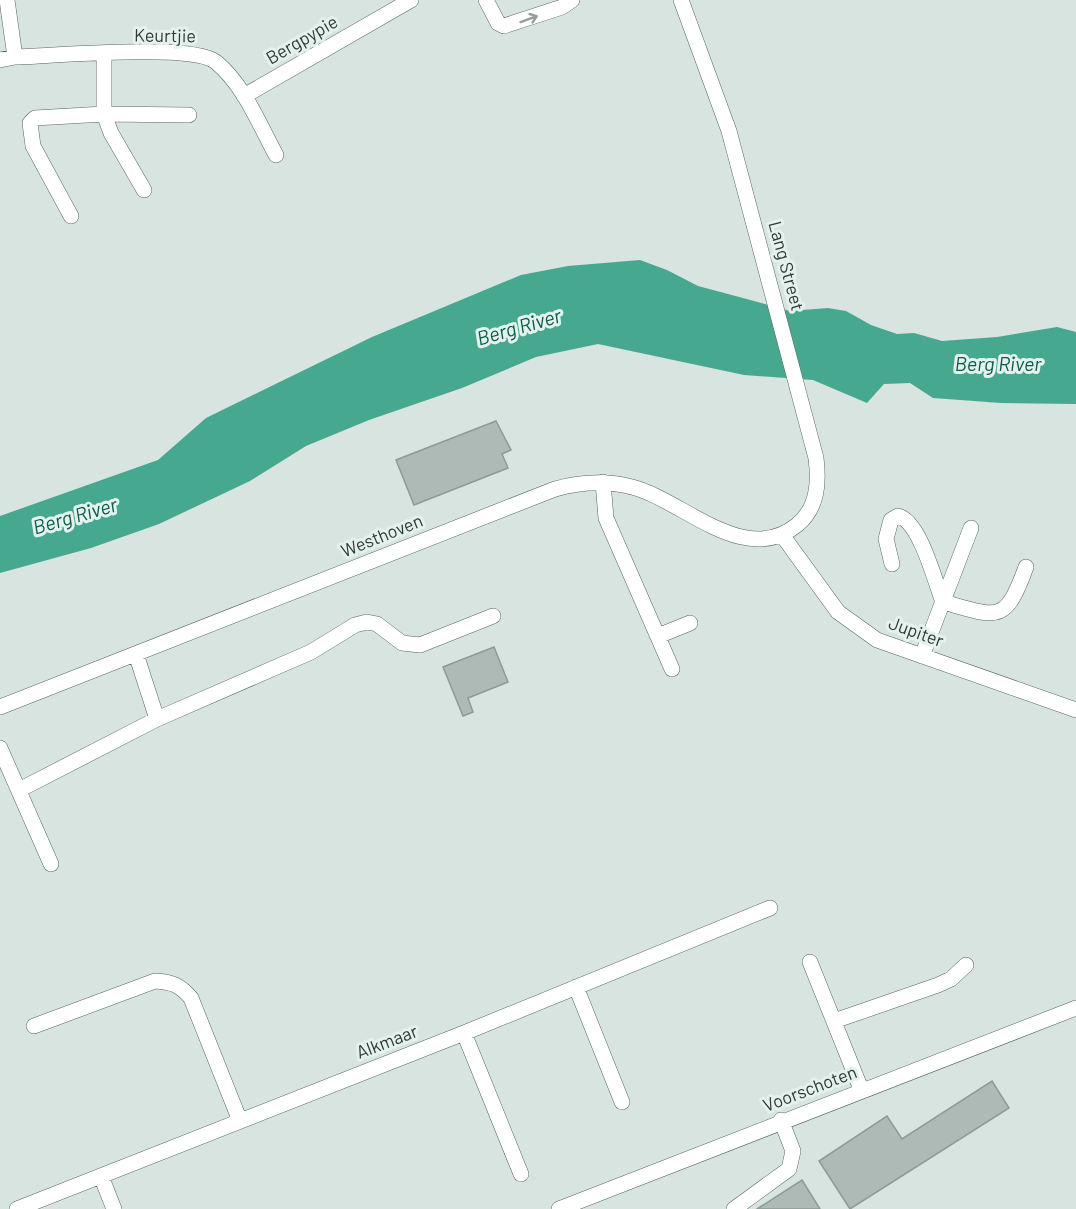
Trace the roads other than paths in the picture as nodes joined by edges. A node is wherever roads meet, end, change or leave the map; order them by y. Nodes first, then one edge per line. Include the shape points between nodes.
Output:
1 (7, 0) edge
2 (411, 0) edge
3 (486, 0) edge
4 (572, 0) edge
5 (681, 0) edge
6 (104, 55) junction
7 (8, 59) edge
8 (244, 96) junction
9 (104, 114) junction
10 (189, 115) dead end
11 (276, 155) dead end
12 (144, 190) dead end
13 (71, 216) dead end
14 (603, 483) junction
15 (971, 528) dead end
16 (782, 535) junction
17 (892, 564) dead end
18 (1026, 567) dead end
19 (943, 602) junction
20 (493, 616) dead end
21 (690, 622) dead end
22 (658, 636) junction
23 (136, 654) junction
24 (922, 656) junction
25 (672, 669) dead end
26 (0, 707) edge
27 (1076, 710) edge
28 (157, 719) junction
29 (0, 748) edge
30 (19, 790) junction
31 (51, 864) dead end
32 (770, 908) dead end
33 (810, 962) dead end
34 (966, 964) dead end
35 (576, 987) junction
36 (1076, 1008) edge
37 (834, 1021) junction
38 (34, 1026) dead end
39 (464, 1033) junction
40 (861, 1089) junction
41 (622, 1102) dead end
42 (781, 1120) junction
43 (240, 1121) junction
44 (521, 1174) dead end
45 (101, 1176) junction
46 (578, 1205) edge
47 (17, 1209) edge
48 (114, 1209) edge
49 (559, 1209) edge
50 (734, 1209) edge

1 - 7 street
2 - 8 street, Bergpypie
3 -> 4 street via 498,23 504,26
5 - 16 street, Lang Street via 729,131 816,458 817,488 808,512
6 - 7 street, Keurtjie
6 - 8 street, Keurtjie via 201,55 215,61
6 - 9 street
8 - 11 street, Keurtjie
9 - 10 street
9 - 12 street
9 - 13 street via 42,116 30,123 33,146
14 - 16 street, Westhoven via 649,492 741,537 769,539
14 - 22 street via 606,518
14 - 23 street, Westhoven via 577,483 555,489
15 - 19 street
16 - 24 street, Jupiter via 838,612 877,640
17 - 19 street via 886,538 891,520 898,516 909,522 917,534
18 - 19 street via 1016,596 1001,611 978,612
19 - 24 street
20 - 28 street via 420,645 402,643 377,624 356,625 311,652
21 - 22 street
22 - 25 street
23 - 26 street, Westhoven
23 - 28 street
24 - 27 street, Jupiter
28 - 30 street
29 - 30 street
30 - 31 street
32 - 35 street, Alkmaar
33 - 37 street
34 - 37 street via 938,985
35 - 39 street, Alkmaar
35 - 41 street
36 - 40 street, Voorschoten
37 - 40 street
38 - 43 street via 155,981 182,987 191,998
39 - 43 street, Alkmaar
39 - 44 street
40 - 42 street, Voorschoten
42 - 46 street, Voorschoten
42 - 50 street via 794,1151 789,1169
43 - 45 street, Alkmaar
45 - 47 street, Alkmaar
45 - 48 street
46 - 49 street, Voorschoten

